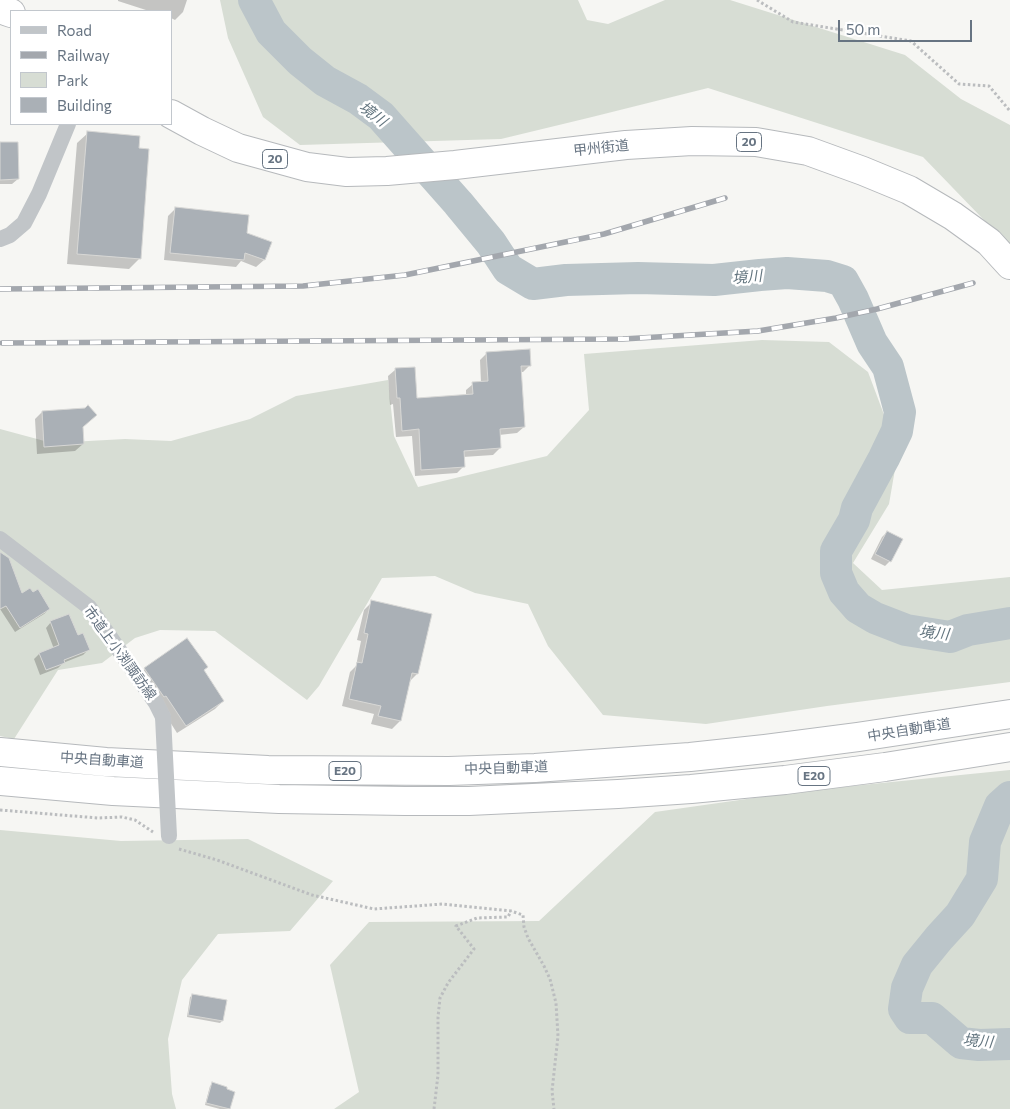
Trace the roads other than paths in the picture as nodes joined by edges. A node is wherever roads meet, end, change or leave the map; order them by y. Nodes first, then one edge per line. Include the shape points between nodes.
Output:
1 (172, 115) edge
2 (68, 125) edge
3 (0, 238) edge
4 (1010, 265) edge
5 (0, 539) edge
6 (1010, 714) edge
7 (1010, 747) edge
8 (0, 752) edge
9 (0, 781) edge
10 (170, 839) road end

1 - 4 highway, 甲州街道 / 20 via 238,148 307,167 347,172 455,165 626,144 756,142 808,151 909,190 989,242
2 - 3 street via 24,223 10,235
5 - 10 street, 市道上小渕諏訪線, bridge via 89,607 156,703 163,717
6 - 8 highway, 中央自動車道 / E20 via 858,738 690,757 535,768 268,770 106,762
7 - 9 highway, E20 via 784,780 618,794 469,801 287,800

